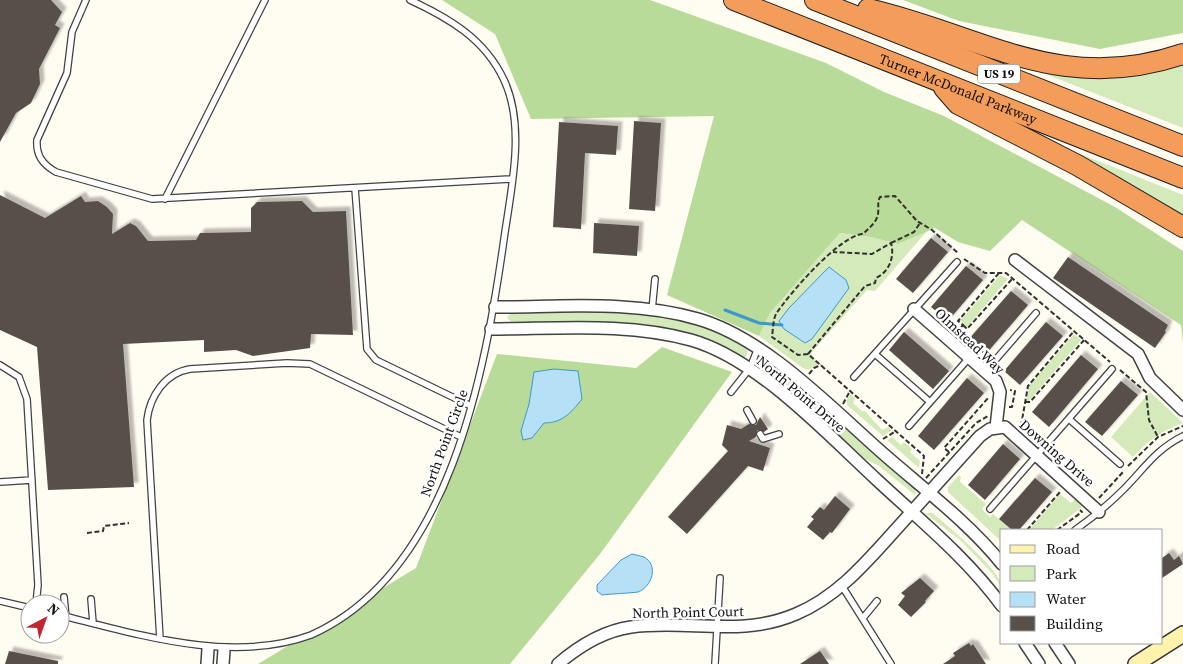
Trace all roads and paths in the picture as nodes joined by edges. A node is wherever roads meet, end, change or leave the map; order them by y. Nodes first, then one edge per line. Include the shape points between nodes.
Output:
1 (86, 0) edge
2 (265, 0) edge
3 (410, 0) edge
4 (734, 0) edge
5 (816, 0) edge
6 (827, 0) edge
7 (1183, 54) edge
8 (938, 81) junction
9 (1183, 146) edge
10 (1183, 178) edge
11 (512, 179) junction
12 (355, 188) junction
13 (165, 199) junction
14 (920, 224) junction
15 (1183, 227) edge
16 (891, 243) junction
17 (833, 252) junction
18 (1015, 260) dead end
19 (957, 262) dead end
20 (999, 273) junction
21 (655, 279) dead end
22 (1012, 279) junction
23 (494, 307) junction
24 (652, 310) junction
25 (914, 310) junction
26 (1036, 314) dead end
27 (963, 325) junction
28 (491, 329) junction
29 (1074, 331) junction
30 (956, 333) dead end
31 (1084, 339) junction
32 (758, 347) junction
33 (808, 354) junction
34 (875, 354) junction
35 (969, 358) junction
36 (0, 365) edge
37 (821, 365) junction
38 (1114, 367) junction
39 (750, 368) junction
40 (985, 372) junction
41 (809, 375) dead end
42 (854, 377) dead end
43 (850, 391) junction
44 (731, 392) dead end
45 (930, 402) junction
46 (1025, 402) junction
47 (843, 404) dead end
48 (990, 404) dead end
49 (471, 406) junction
50 (747, 410) dead end
51 (1183, 410) edge
52 (988, 412) dead end
53 (1069, 419) junction
54 (753, 421) dead end
55 (909, 426) dead end
56 (1021, 426) dead end
57 (1183, 426) edge
58 (996, 427) junction
59 (896, 431) junction
60 (760, 434) dead end
61 (779, 434) dead end
62 (1183, 436) edge
63 (461, 437) junction
64 (1158, 437) junction
65 (883, 439) dead end
66 (949, 452) junction
67 (1037, 456) junction
68 (1120, 464) dead end
69 (922, 474) dead end
70 (926, 478) dead end
71 (32, 480) junction
72 (0, 482) edge
73 (1060, 492) dead end
74 (928, 493) junction
75 (1096, 508) junction
76 (990, 509) dead end
77 (912, 512) junction
78 (1082, 512) dead end
79 (129, 523) dead end
80 (1028, 529) edge
81 (1076, 529) edge
82 (87, 533) dead end
83 (1000, 562) edge
84 (720, 578) dead end
85 (842, 586) junction
86 (37, 594) edge
87 (91, 599) dead end
88 (0, 601) edge
89 (878, 601) dead end
90 (1000, 604) edge
91 (20, 606) edge
92 (70, 618) edge
93 (862, 618) junction
94 (94, 623) junction
95 (717, 628) junction
96 (1183, 634) edge
97 (160, 639) junction
98 (1026, 644) edge
99 (1056, 644) edge
100 (208, 648) junction
101 (224, 650) junction
102 (207, 664) edge
103 (223, 664) edge
104 (558, 664) edge
105 (715, 664) edge
106 (891, 664) edge
107 (1038, 664) edge
108 (1069, 664) edge
109 (1136, 664) edge

1 - 13 lane via 72,32 67,73 40,130 36,150 47,167 56,172 140,197
2 - 13 lane
3 - 11 lane, North Point Circle via 471,35 499,70 512,103
4 - 8 highway, Turner McDonald Parkway / US 19
5 - 9 highway, US 19
6 - 7 highway via 878,12 1044,64 1068,68 1139,66
8 - 10 highway, Turner McDonald Parkway / US 19
8 - 15 highway via 958,104 1077,165
11 - 12 lane
11 - 23 lane, North Point Circle
12 - 13 lane
12 - 49 lane via 367,349 376,360
14 - 16 path via 914,232
14 - 17 path via 895,196 880,197 875,221 863,234 848,238
14 - 20 path via 932,230 969,264 985,273
16 - 17 path via 872,254
16 - 33 path via 894,253 881,276 875,283 865,286
17 - 33 path via 811,271 774,320 772,337 798,355
18 - 51 street via 1138,354 1150,378
19 - 25 lane
20 - 22 path via 1006,273
20 - 27 path via 958,321
21 - 24 lane
22 - 27 path via 967,329
22 - 29 path
23 - 24 street, North Point Drive via 626,307
23 - 28 lane, North Point Circle
24 - 32 street, North Point Drive via 700,319
25 - 34 lane
25 - 35 street, Olmstead Way
26 - 40 lane
27 - 30 path
28 - 39 street, North Point Drive via 650,332 693,340
28 - 49 lane, North Point Circle
29 - 31 path
29 - 46 path via 1028,386
31 - 38 path
31 - 46 path via 1030,402
32 - 39 lane
32 - 74 street, North Point Drive
33 - 37 path
34 - 42 lane
34 - 45 lane
35 - 40 street, Olmstead Way
35 - 45 lane
36 - 71 lane via 13,372 23,384 27,399
37 - 41 path
37 - 43 path
38 - 53 lane
38 - 64 path via 1146,392 1149,420
39 - 44 lane
39 - 77 street, North Point Drive
40 - 58 street, Olmstead Way via 996,381 1000,392
43 - 47 path
43 - 59 path
45 - 55 lane
46 - 56 path
48 - 66 path via 991,396 944,448
49 - 63 lane, North Point Circle
50 - 54 lane
52 - 66 path via 988,416 976,423
53 - 67 lane
53 - 68 lane
57 - 64 path
58 - 67 street, Downing Drive via 1005,427
58 - 74 street, Downing Drive via 980,436
59 - 65 path
59 - 69 path via 924,456
60 - 61 lane via 763,439
62 - 75 lane via 1146,462 1124,489
63 - 97 lane via 310,364 176,372 151,400 147,420
63 - 101 lane, North Point Circle via 420,532 397,566 370,596 348,614 310,635 277,645
64 - 75 path
66 - 70 path
67 - 75 street, Downing Drive
67 - 76 lane
71 - 72 lane
71 - 86 lane
73 - 80 path
74 - 77 street, North Point Court
74 - 83 street, North Point Drive
75 - 78 path
75 - 81 lane
77 - 85 street, North Point Court
77 - 90 street, North Point Drive via 962,558
79 - 82 path via 104,526 103,531
84 - 95 lane
85 - 93 lane
85 - 95 street, North Point Court via 810,608 781,620 751,627
87 - 94 lane
88 - 91 lane
89 - 93 lane
92 - 94 lane, North Point Circle
93 - 106 lane
94 - 97 lane, North Point Circle
95 - 104 street, North Point Court via 630,627 598,637
95 - 105 lane
96 - 109 main road
97 - 100 lane, North Point Circle
98 - 107 street
99 - 108 street
100 - 101 lane, North Point Circle
100 - 102 street
101 - 103 street

